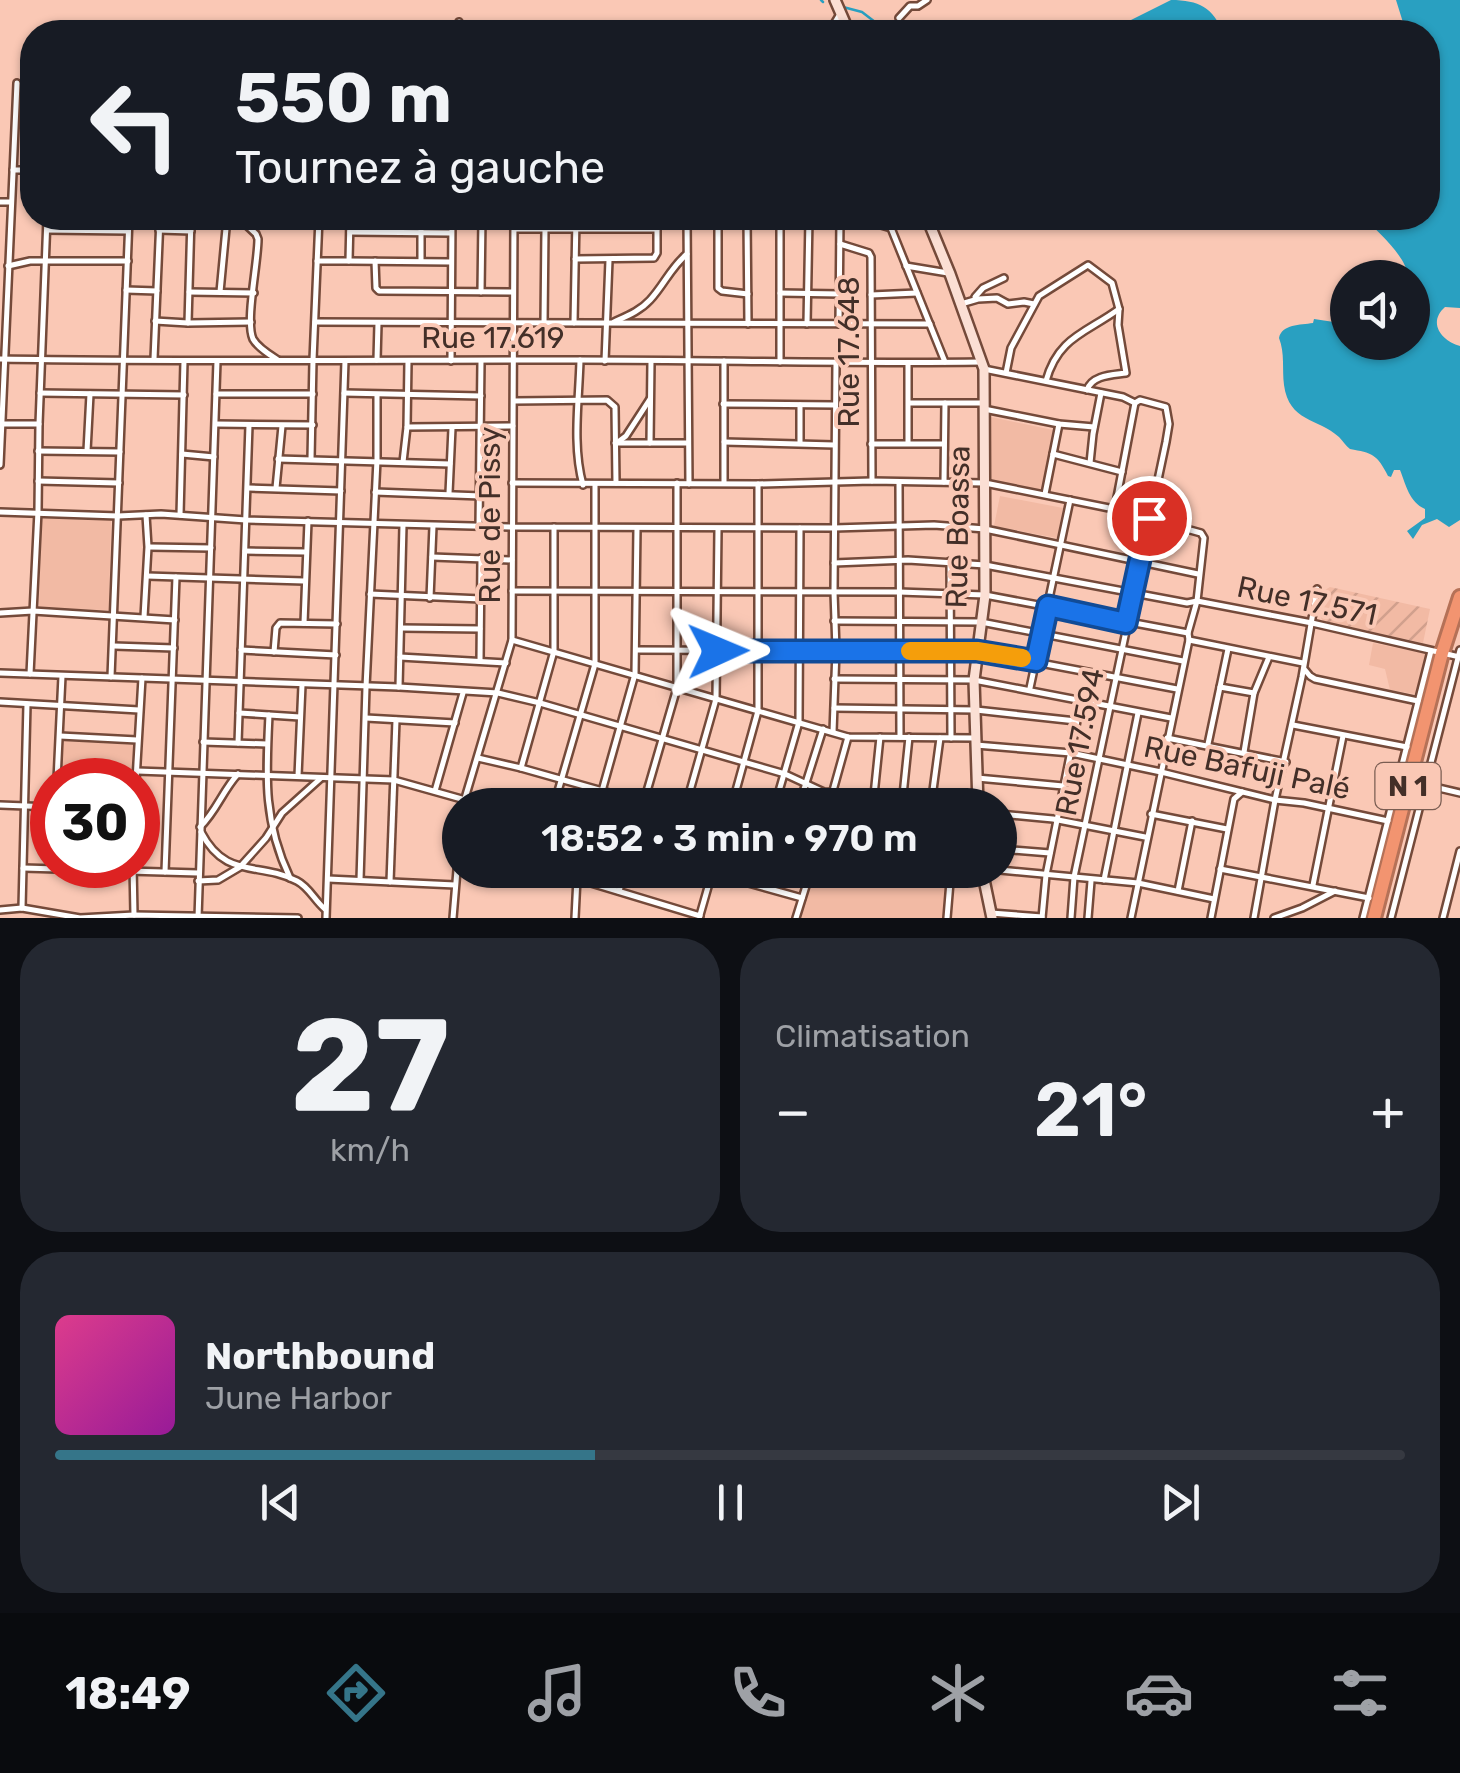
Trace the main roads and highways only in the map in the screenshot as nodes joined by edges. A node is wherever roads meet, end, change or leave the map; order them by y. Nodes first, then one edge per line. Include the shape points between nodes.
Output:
1 (1460, 597) edge
2 (1460, 616) edge
3 (1448, 654) edge
4 (1378, 918) edge

1 - 3 highway, N 1
2 - 3 highway, N 1
3 - 4 highway, N 1

